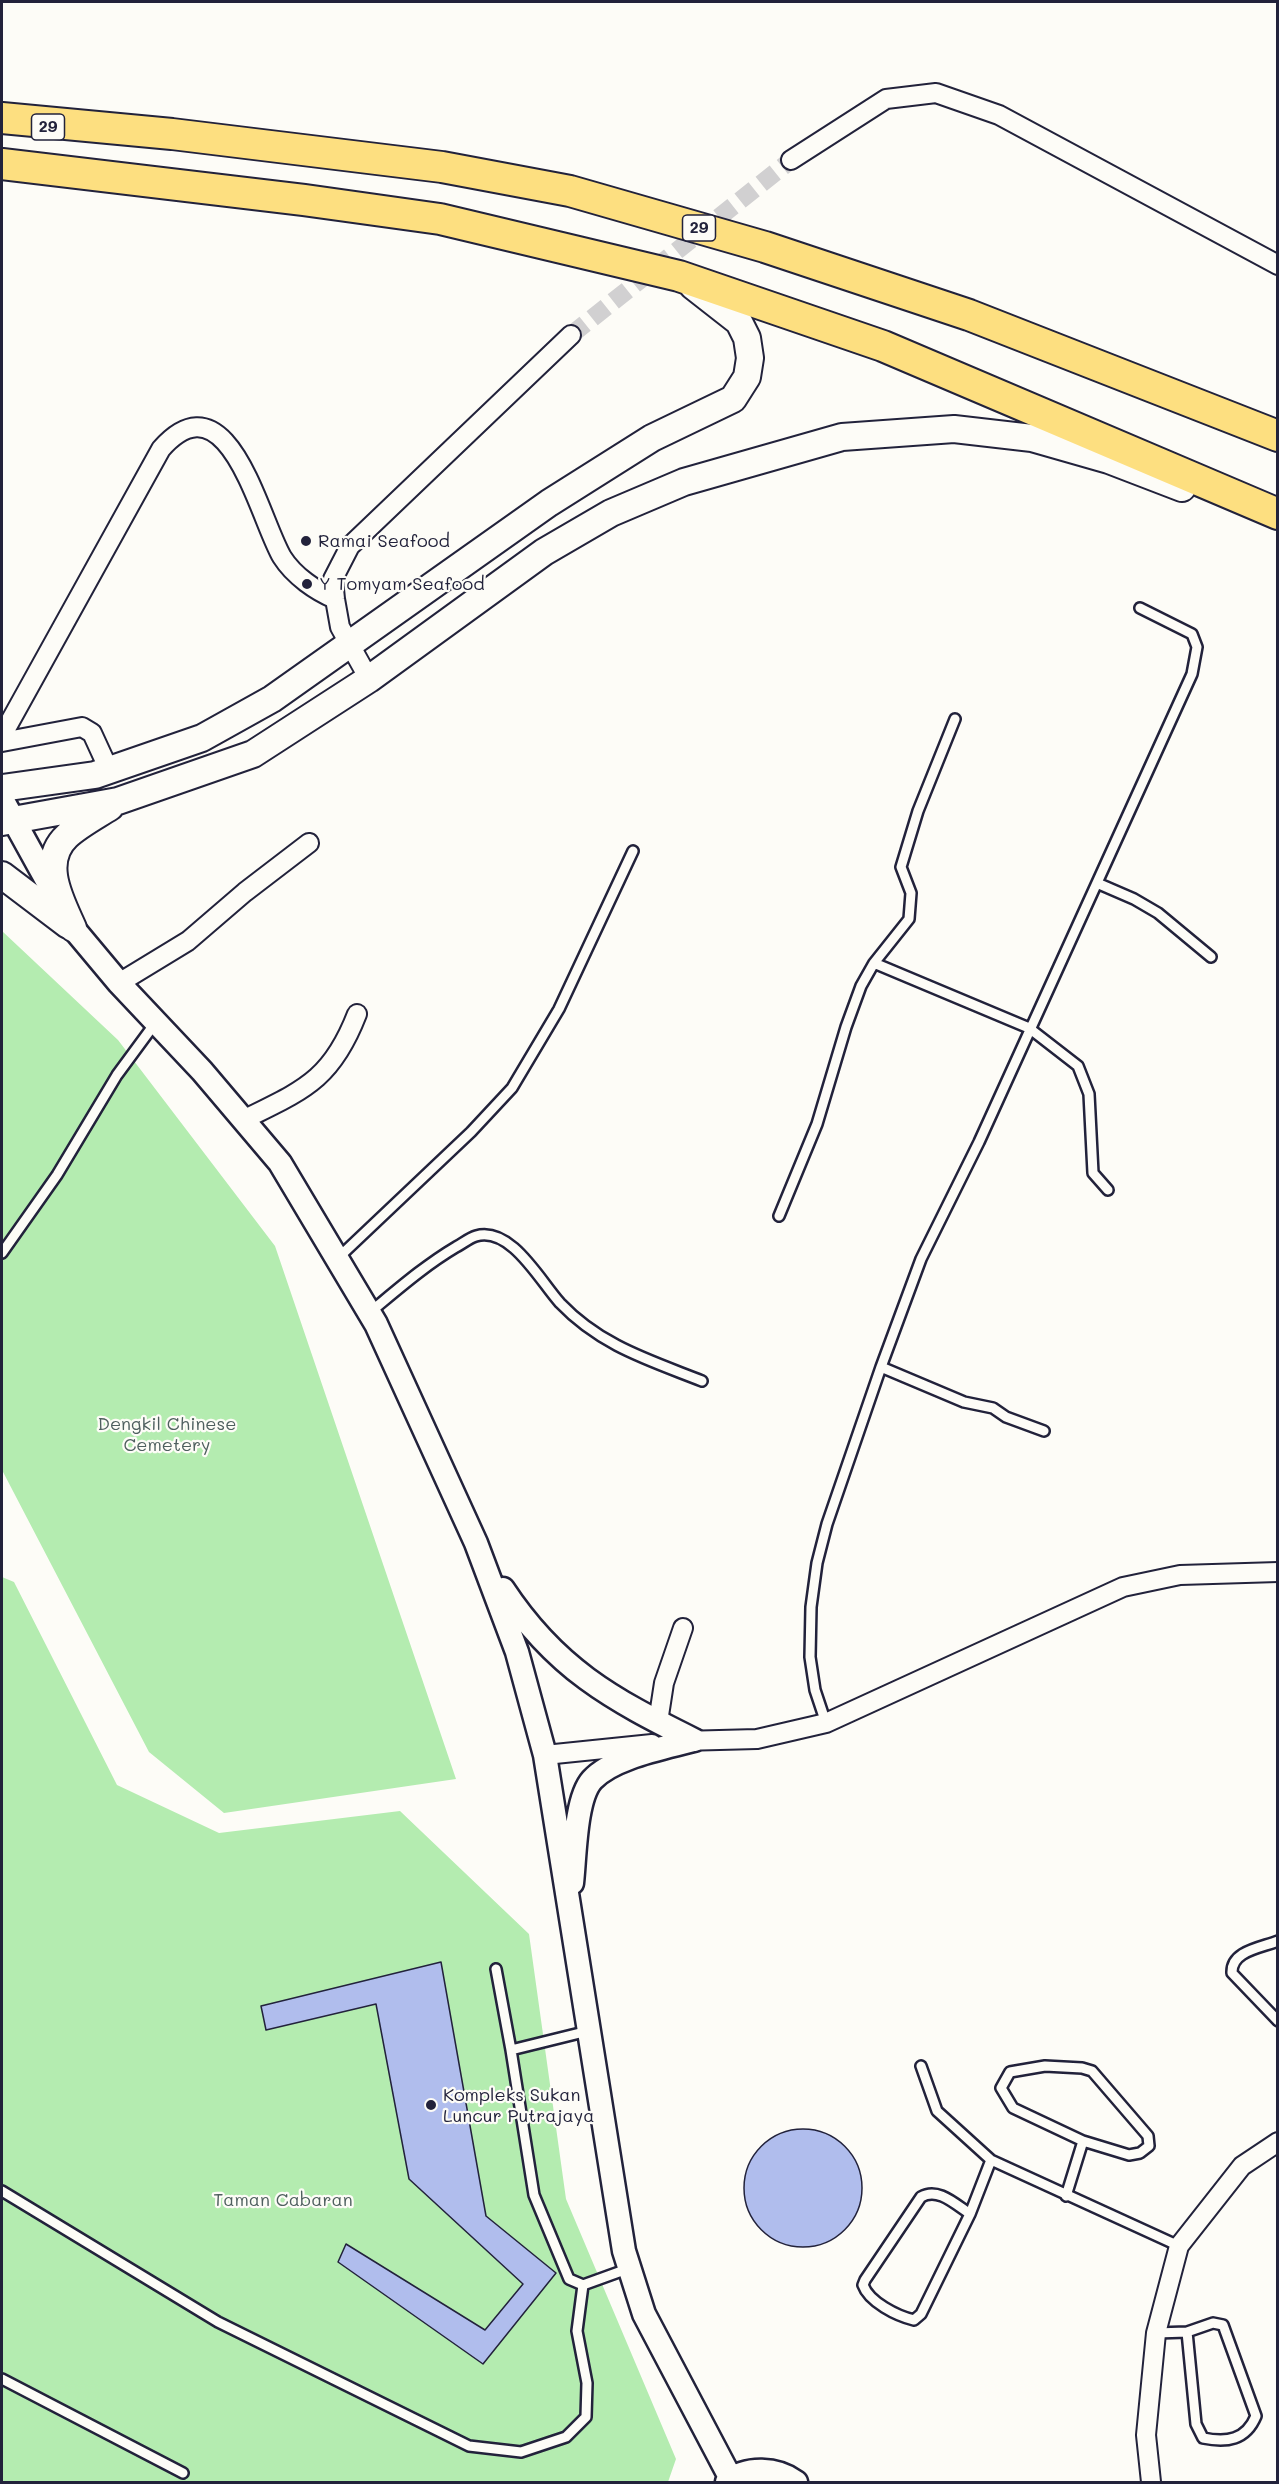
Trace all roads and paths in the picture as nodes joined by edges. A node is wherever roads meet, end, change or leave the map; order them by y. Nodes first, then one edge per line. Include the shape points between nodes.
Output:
1 (2, 118) edge
2 (94, 126) junction
3 (2, 127) edge
4 (790, 160) tunnel mouth
5 (2, 164) edge
6 (2, 176) edge
7 (109, 176) junction
8 (1278, 265) edge
9 (679, 276) junction
10 (571, 335) tunnel mouth
11 (1278, 436) edge
12 (1278, 514) edge
13 (1278, 524) edge
14 (336, 598) junction
15 (1140, 608) dead end
16 (349, 646) junction
17 (369, 679) junction
18 (955, 719) dead end
19 (2, 736) edge
20 (2, 742) edge
21 (109, 770) junction
22 (2, 788) edge
23 (2, 799) edge
24 (118, 801) junction
25 (8, 821) edge
26 (309, 843) dead end
27 (633, 851) dead end
28 (2, 875) edge
29 (1097, 883) junction
30 (73, 928) junction
31 (1211, 957) dead end
32 (874, 963) junction
33 (119, 982) junction
34 (357, 1014) dead end
35 (156, 1022) junction
36 (1029, 1028) junction
37 (243, 1120) junction
38 (1108, 1190) dead end
39 (779, 1216) dead end
40 (2, 1253) edge
41 (338, 1259) junction
42 (369, 1313) junction
43 (880, 1367) junction
44 (702, 1381) dead end
45 (1044, 1431) dead end
46 (476, 1543) junction
47 (1278, 1572) edge
48 (683, 1628) dead end
49 (658, 1722) junction
50 (826, 1724) junction
51 (694, 1740) junction
52 (545, 1755) junction
53 (568, 1908) junction
54 (1278, 1941) edge
55 (496, 1969) dead end
56 (1278, 2021) edge
57 (589, 2031) junction
58 (512, 2050) junction
59 (921, 2066) dead end
60 (1083, 2141) junction
61 (1278, 2142) edge
62 (991, 2160) junction
63 (2, 2191) edge
64 (1066, 2196) junction
65 (970, 2214) junction
66 (1179, 2246) junction
67 (630, 2268) junction
68 (583, 2285) junction
69 (1187, 2332) junction
70 (1156, 2333) junction
71 (2, 2379) edge
72 (183, 2473) dead end
73 (730, 2481) edge
74 (796, 2482) edge
75 (1151, 2482) edge

1 - 2 highway
2 - 3 highway, 29
2 - 11 highway, 29 via 442,167 570,191 765,247 969,315
4 - 8 street via 886,99 936,93 999,114
5 - 7 highway, 29
6 - 7 highway
7 - 9 highway, 29 via 440,219
9 - 12 highway, 29 via 883,346
9 - 16 main road via 739,322 747,338 747,377 733,399 652,438 549,503
10 - 14 street via 350,546 333,579
13 - 17 main road via 1109,460 1032,438 954,429 842,437 684,482 611,513 544,552
14 - 16 street via 340,627
14 - 19 street via 317,592 283,558 250,481 222,440 195,425 183,429 161,449
15 - 29 lane via 1191,634 1197,647 1192,674
16 - 17 street
16 - 21 main road via 272,699 202,738
17 - 24 main road via 253,754
18 - 32 lane via 918,811 902,867 911,893 909,919
20 - 21 street via 82,727 92,733
21 - 22 main road
23 - 25 street
24 - 25 main road
24 - 30 main road via 66,837 57,849 56,891
25 - 30 street
26 - 33 street via 188,941
27 - 41 lane via 559,1009 512,1088
28 - 30 main road
29 - 31 lane via 1158,913
29 - 36 lane
30 - 33 street
32 - 36 lane
32 - 39 lane via 846,1027 817,1124
33 - 35 street
34 - 37 street via 338,1056 312,1085
35 - 37 street
35 - 40 lane via 117,1075 57,1175
36 - 38 lane via 1078,1066 1089,1094 1092,1173
36 - 43 lane via 921,1259
37 - 41 street via 280,1163
41 - 42 street
42 - 44 lane via 430,1262 476,1236 496,1236 514,1247 561,1303 591,1331 614,1346
42 - 46 street
43 - 45 lane via 964,1402 986,1405
43 - 50 lane via 817,1563 810,1657
46 - 49 street via 520,1614 546,1646 612,1697
46 - 52 street via 517,1652
47 - 50 street via 1179,1575 1123,1587
48 - 49 street via 664,1683
49 - 51 street
50 - 51 street via 757,1739
51 - 52 street
51 - 53 street via 616,1764 592,1780 581,1803
52 - 53 street
53 - 57 street
54 - 56 lane via 1237,1957 1232,1973
55 - 58 lane
57 - 58 lane
57 - 67 street via 624,2251
58 - 68 lane via 534,2195 569,2279
59 - 62 lane via 937,2111
60 - 60 lane via 1013,2108 1001,2088 1010,2072 1044,2066 1092,2071 1148,2136 1149,2146 1129,2155
60 - 64 lane
61 - 66 street via 1242,2166
62 - 64 lane
62 - 65 lane
63 - 68 lane via 218,2322 469,2446 521,2452 566,2437 586,2417 587,2383 577,2331
64 - 66 lane
65 - 65 lane via 921,2314 914,2320 902,2317 866,2294 865,2280 921,2197 937,2193
66 - 70 street
67 - 68 lane
67 - 73 street via 644,2314
69 - 69 lane via 1213,2323 1223,2325 1256,2416 1250,2430 1236,2438 1203,2438 1196,2424
69 - 70 lane
70 - 75 street via 1146,2435
71 - 72 lane
73 - 74 street via 750,2471 769,2471

